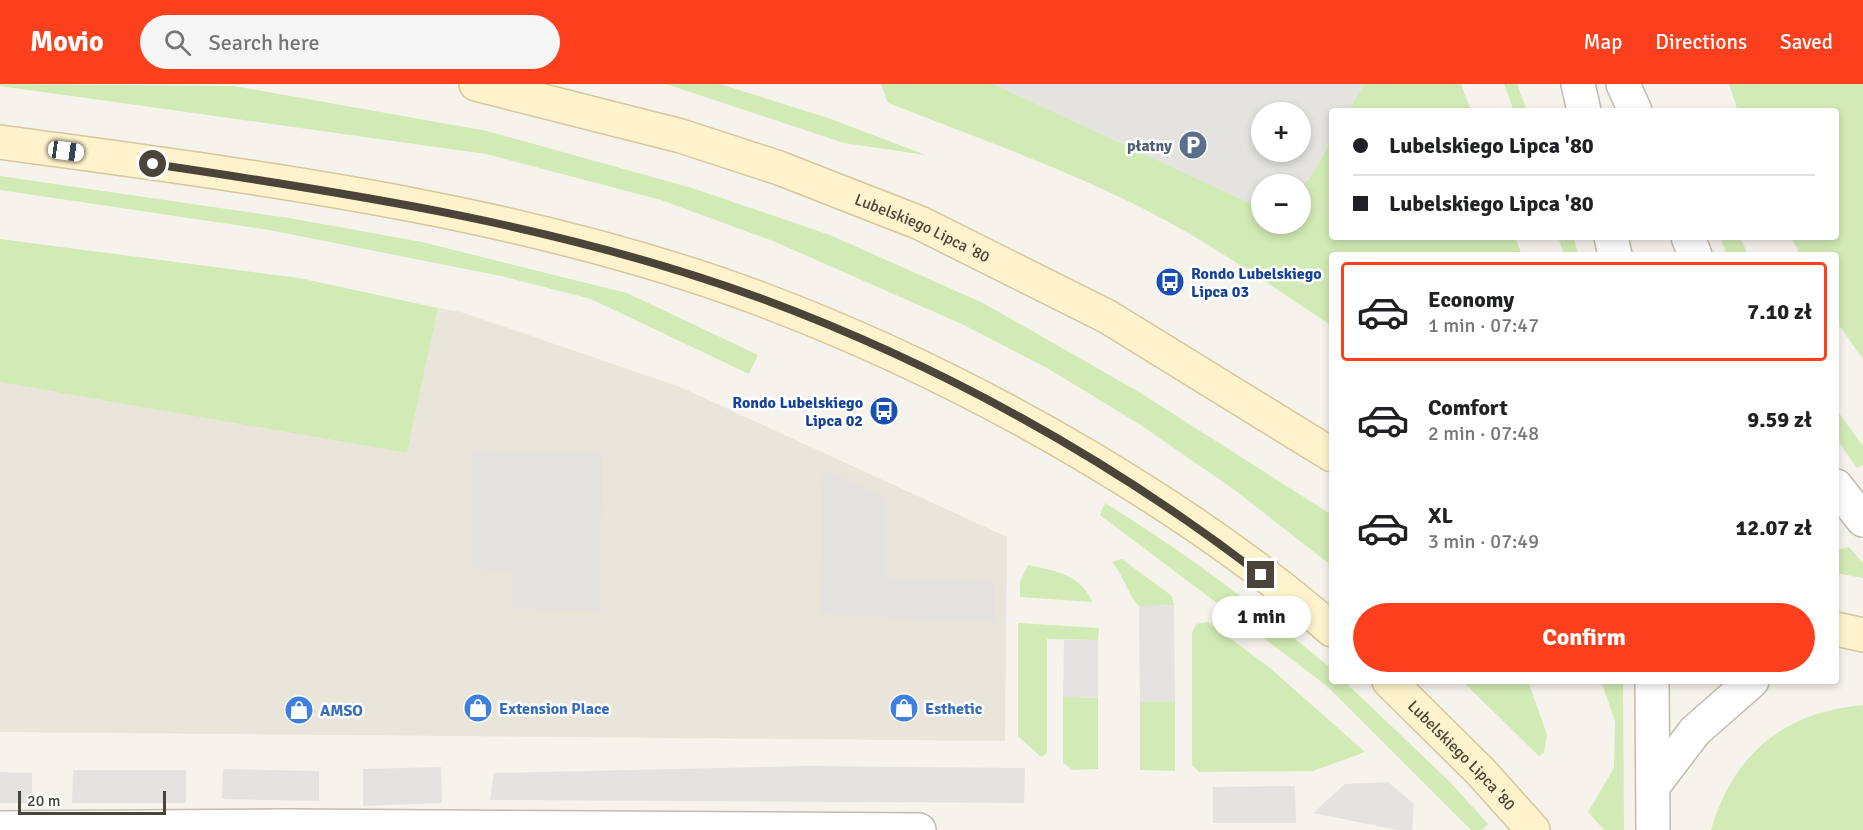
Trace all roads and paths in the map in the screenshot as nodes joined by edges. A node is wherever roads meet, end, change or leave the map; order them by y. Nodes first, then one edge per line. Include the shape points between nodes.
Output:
1 (476, 84) edge
2 (1578, 84) edge
3 (1623, 84) edge
4 (1583, 108) edge
5 (1634, 108) edge
6 (0, 142) edge
7 (1329, 453) edge
8 (1839, 490) edge
9 (1863, 520) edge
10 (1329, 628) edge
11 (1839, 630) edge
12 (1863, 635) edge
13 (1392, 684) edge
14 (1652, 684) edge
15 (1749, 684) edge
16 (1654, 785) junction
17 (0, 828) edge
18 (785, 829) edge
19 (919, 830) edge
20 (1533, 830) edge
21 (1653, 830) edge

1 - 7 main road, Lubelskiego Lipca '80 via 681,136 920,223 1108,317
2 - 4 street
3 - 5 street
6 - 10 main road via 400,204 562,239 756,297 883,349 1068,445 1217,541
8 - 9 street
11 - 12 main road
13 - 20 main road, Lubelskiego Lipca '80 via 1466,756
14 - 16 street
15 - 16 street via 1695,731
16 - 21 street
17 - 18 street
18 - 19 street

